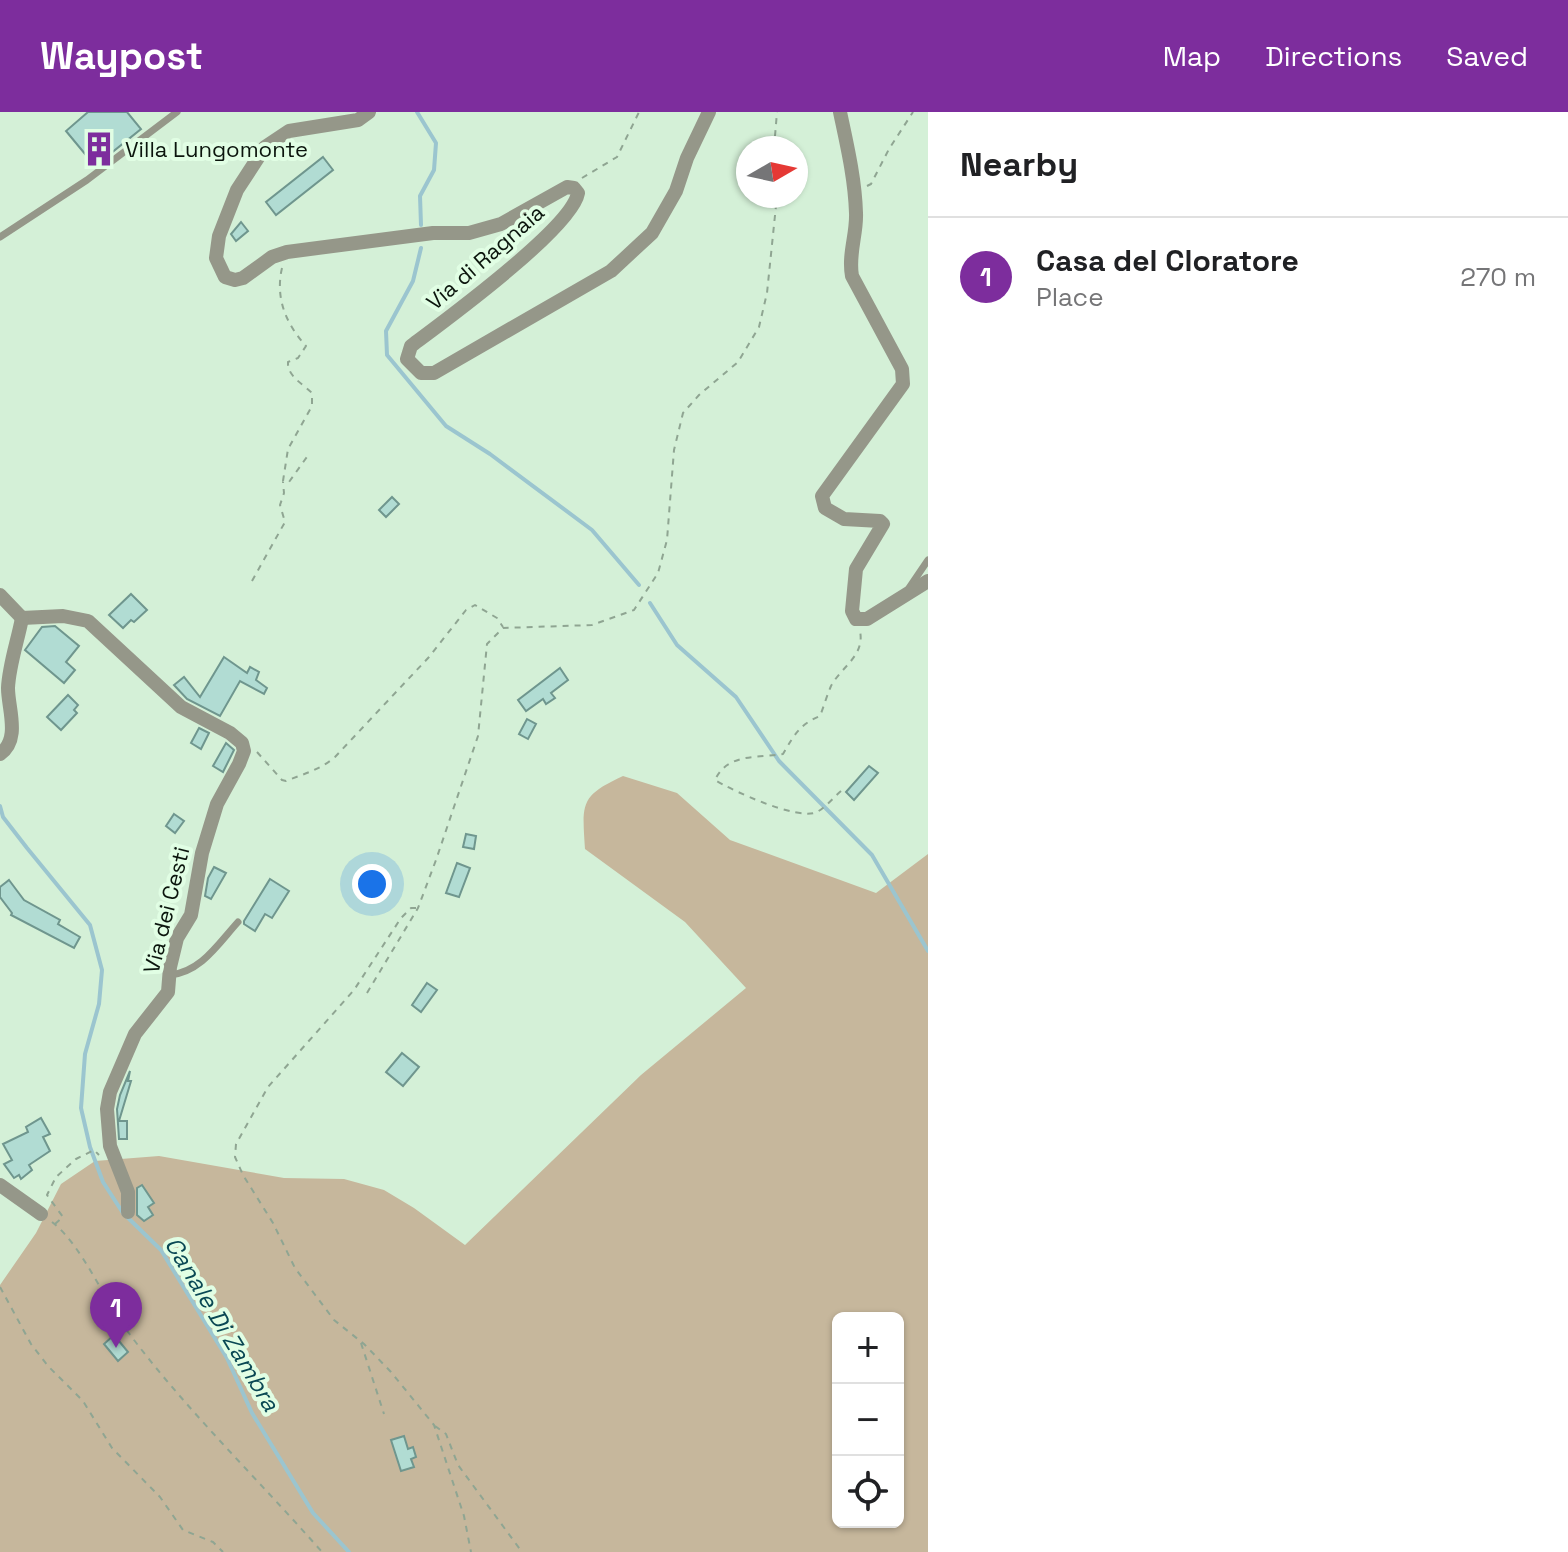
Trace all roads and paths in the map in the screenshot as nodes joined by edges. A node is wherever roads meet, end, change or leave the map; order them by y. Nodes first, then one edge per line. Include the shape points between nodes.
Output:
1 (177, 112) edge
2 (369, 112) edge
3 (639, 112) edge
4 (709, 112) edge
5 (777, 112) edge
6 (840, 112) edge
7 (913, 112) edge
8 (775, 136) edge
9 (567, 187) junction
10 (855, 192) junction
11 (778, 208) edge
12 (0, 237) edge
13 (287, 252) junction
14 (309, 454) dead end
15 (283, 481) junction
16 (928, 560) edge
17 (252, 581) dead end
18 (928, 581) edge
19 (0, 595) edge
20 (903, 597) junction
21 (22, 618) junction
22 (856, 619) junction
23 (503, 628) junction
24 (243, 747) junction
25 (0, 754) edge
26 (841, 791) dead end
27 (418, 908) junction
28 (238, 922) dead end
29 (169, 976) junction
30 (367, 993) dead end
31 (94, 1150) dead end
32 (0, 1185) edge
33 (128, 1212) dead end
34 (41, 1214) joint
35 (55, 1224) junction
36 (0, 1287) edge
37 (361, 1342) junction
38 (384, 1414) dead end
39 (434, 1425) junction
40 (223, 1552) edge
41 (322, 1552) edge
42 (471, 1552) edge
43 (522, 1552) edge

1 - 12 lane
2 - 13 street, Via di Ragnaia via 358,120 281,134 243,177 216,247 225,277 243,278
3 - 9 path via 617,157
4 - 9 street, Via di Ragnaia via 652,233 611,271 434,373 413,368 407,359 411,346 476,298 570,211 578,193
5 - 8 path
6 - 10 street
7 - 10 path via 871,184
9 - 13 street, Via di Ragnaia via 501,224 469,233
10 - 22 street via 852,276 902,369 903,384 822,496 825,508 844,519 883,524 856,569
11 - 23 path via 759,327 738,362 683,413 674,450 667,540 658,573 634,610 592,625
13 - 15 path via 279,281 283,311 306,346 288,368 312,393 312,406 288,449
14 - 15 path via 289,482
15 - 17 path via 280,505 285,522
16 - 20 lane
18 - 20 street
19 - 21 street
20 - 22 street via 867,619
21 - 24 street via 88,621 181,707 230,733
21 - 25 street via 8,687 13,728 8,747
22 - 26 path via 858,653 832,684 820,716 796,731 783,754 733,760 715,780 737,794 800,814 816,813
23 - 24 path via 475,605 466,610 429,657 321,769 282,780 253,749
23 - 27 path via 487,644 478,736
24 - 29 street, Via dei Cesti via 217,804 191,915 177,938
27 - 30 path
27 - 37 path via 401,918 354,990 268,1087 236,1144 243,1175 295,1268 334,1320
28 - 29 lane via 187,974
29 - 33 street, Via dei Cesti via 168,992 135,1034 107,1109 110,1146 128,1192
31 - 35 path via 56,1177 47,1195 63,1217
32 - 34 street
34 - 35 path
35 - 41 path via 70,1238 127,1331
36 - 40 path via 31,1344 83,1401 112,1448 160,1497 183,1530
37 - 38 path
37 - 39 path
39 - 42 path
39 - 43 path via 446,1434 458,1465

